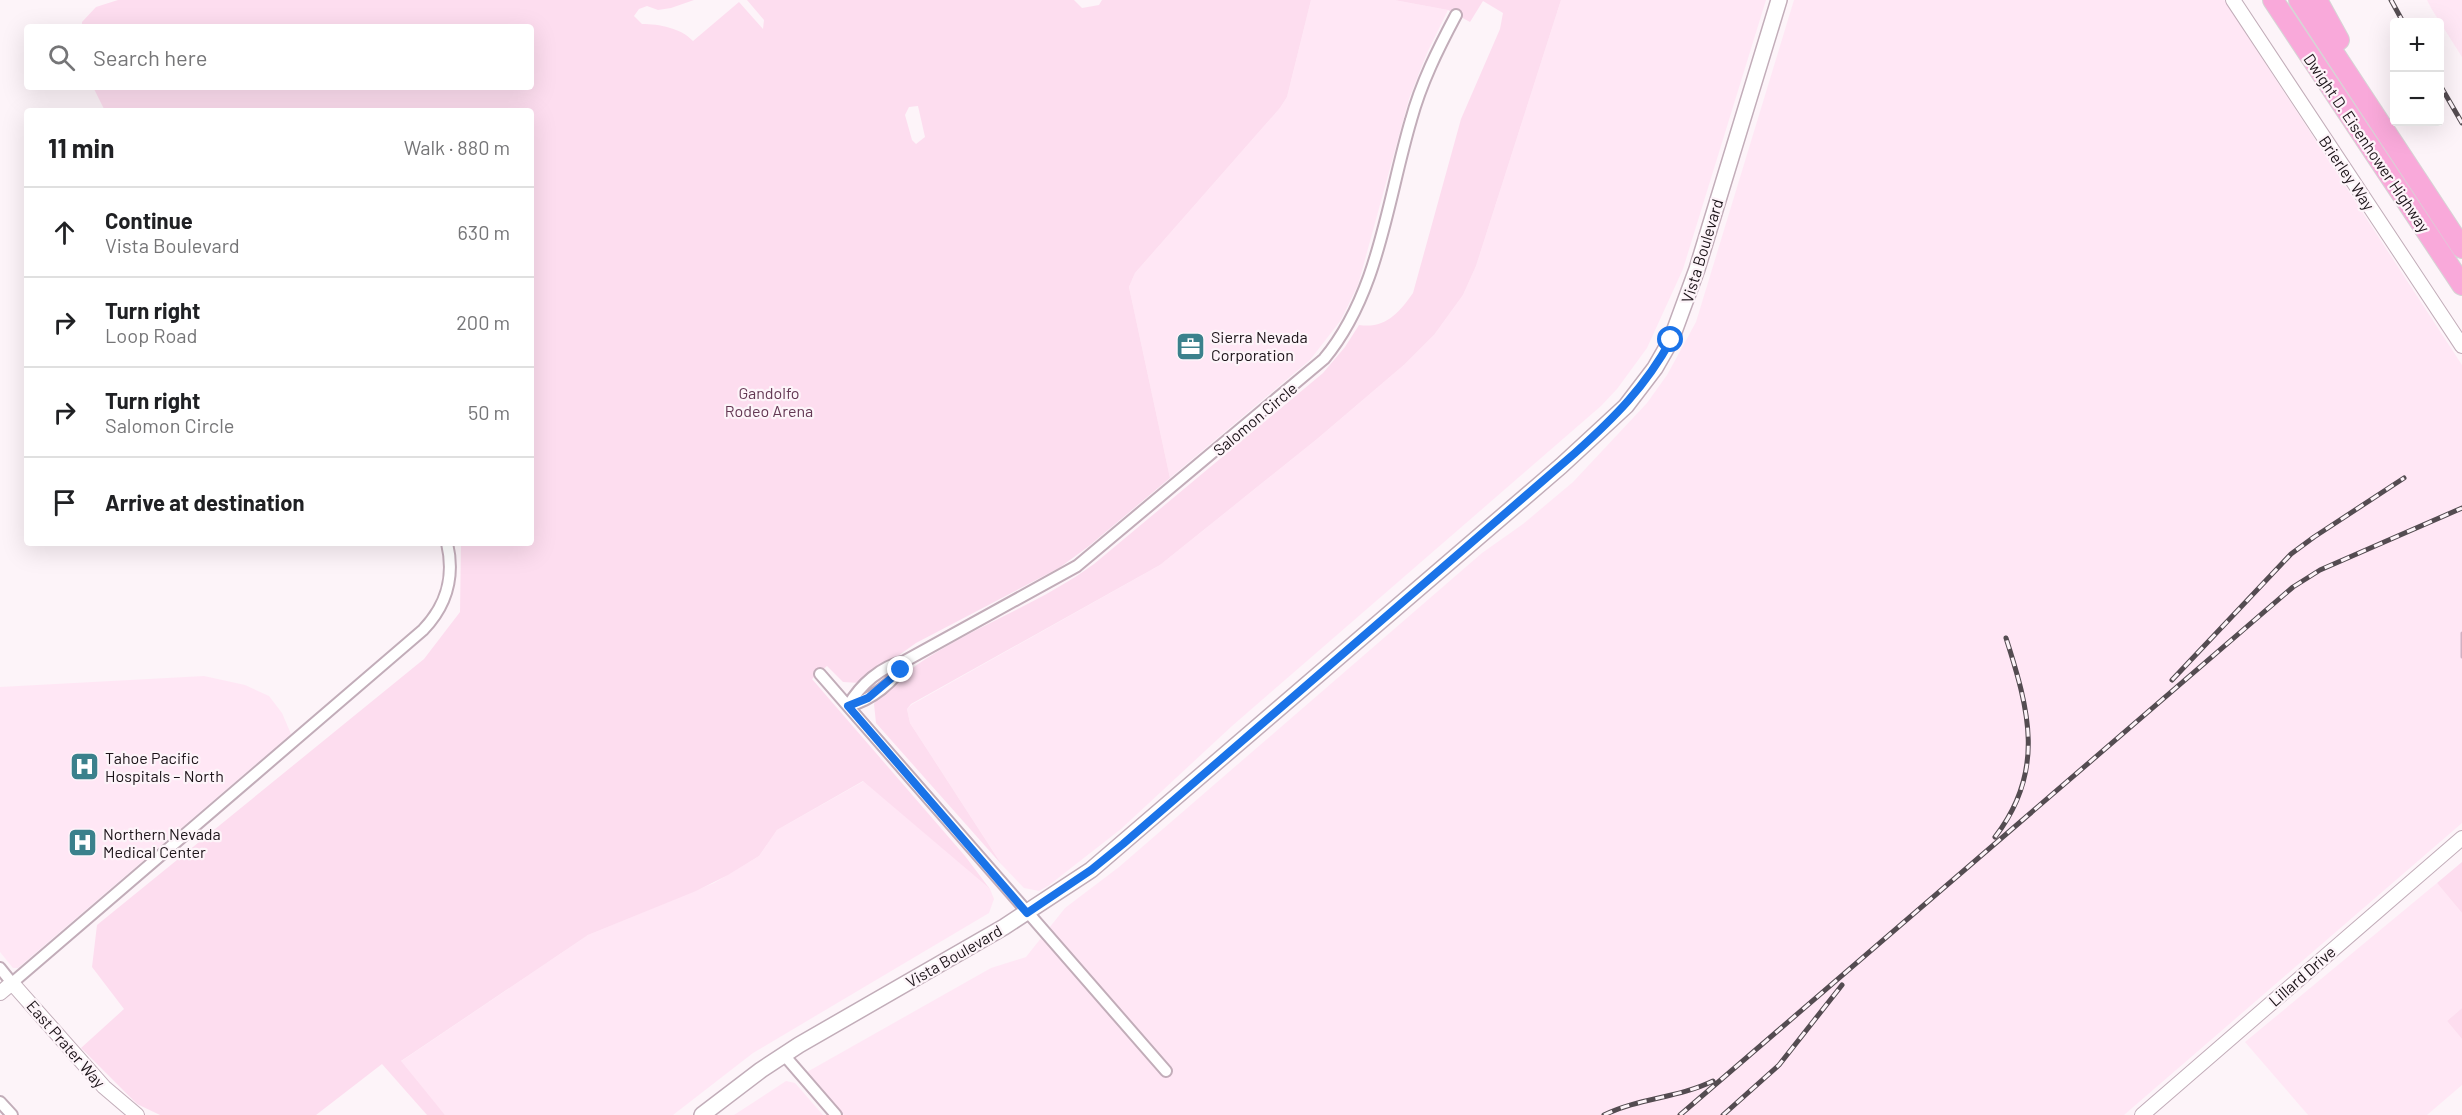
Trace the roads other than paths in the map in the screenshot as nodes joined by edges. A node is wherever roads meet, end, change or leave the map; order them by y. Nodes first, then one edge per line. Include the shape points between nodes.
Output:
1 (1779, 0) edge
2 (2233, 0) edge
3 (2267, 0) edge
4 (2273, 0) edge
5 (2299, 0) edge
6 (2317, 0) edge
7 (1456, 15) dead end
8 (2298, 40) junction
9 (2458, 242) edge
10 (2462, 285) edge
11 (2462, 346) edge
12 (447, 546) edge
13 (820, 674) dead end
14 (848, 706) junction
15 (2462, 838) edge
16 (1027, 913) junction
17 (0, 968) edge
18 (12, 983) junction
19 (0, 993) edge
20 (784, 1055) junction
21 (1166, 1071) dead end
22 (0, 1101) edge
23 (12, 1115) edge
24 (137, 1115) edge
25 (702, 1115) edge
26 (836, 1115) edge
27 (2142, 1115) edge

1 - 16 main road, Vista Boulevard via 1684,309 1655,368 1631,400 1575,453 1123,844
2 - 11 street, Brierley Way
3 - 8 highway
4 - 8 highway, Dwight D. Eisenhower Highway
5 - 9 highway, Dwight D. Eisenhower Highway
6 - 9 highway via 2363,82 2439,201
7 - 14 street, Salomon Circle via 1411,120 1363,294 1346,331 1329,353 1309,374 1077,566 886,667 860,689
8 - 10 highway, Dwight D. Eisenhower Highway
12 - 18 street via 451,572 446,596 423,630
13 - 14 street
14 - 16 street
15 - 27 street, Lillard Drive
16 - 20 main road, Vista Boulevard
16 - 21 street
17 - 18 street, East Prater Way
18 - 19 street
18 - 24 street, East Prater Way via 104,1087
20 - 25 main road, Vista Boulevard
20 - 26 street
22 - 23 street

